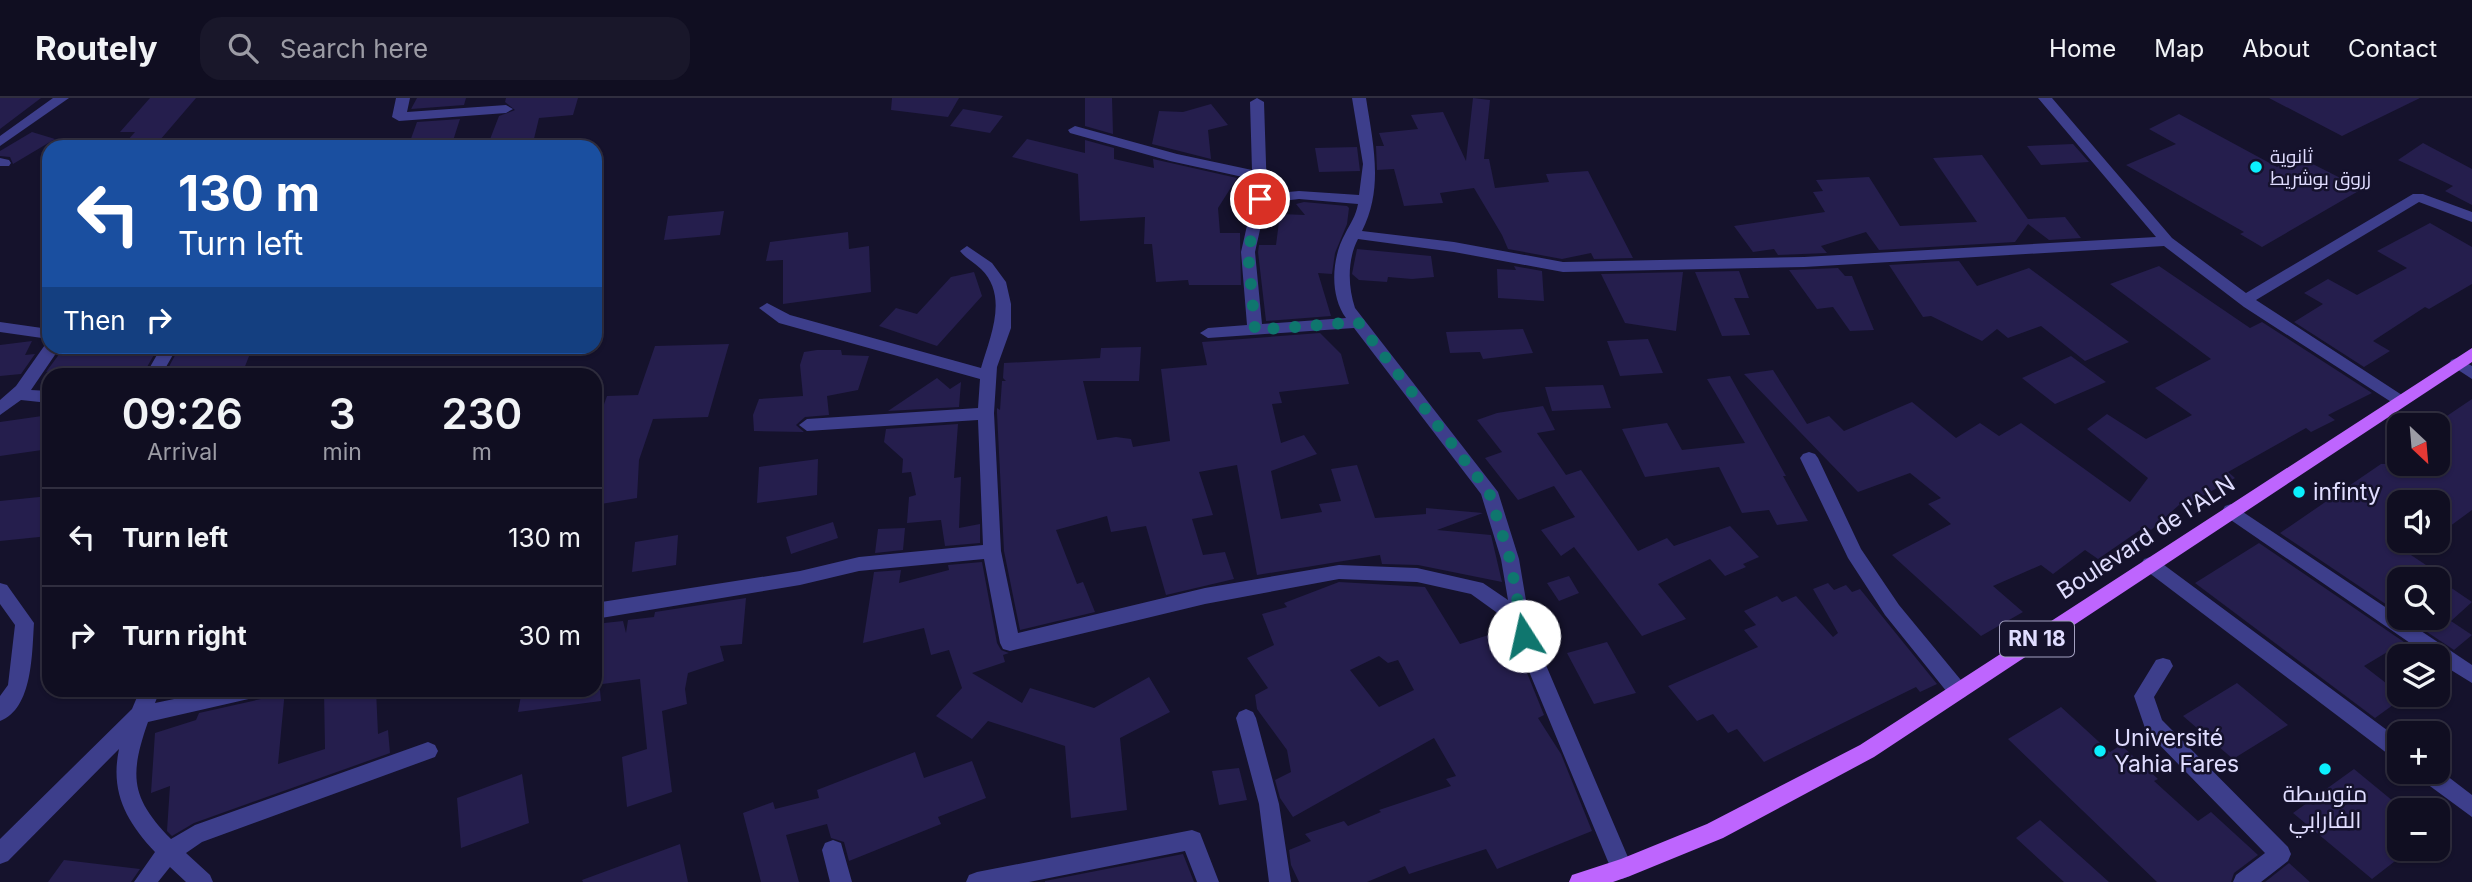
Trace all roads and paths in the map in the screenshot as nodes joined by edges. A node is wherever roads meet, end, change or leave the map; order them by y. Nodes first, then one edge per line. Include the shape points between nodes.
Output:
1 (62, 98) edge
2 (403, 98) edge
3 (1359, 98) edge
4 (2045, 98) edge
5 (1257, 102) dead end
6 (506, 109) dead end
7 (1075, 130) dead end
8 (0, 142) edge
9 (1259, 176) junction
10 (1260, 199) junction
11 (1366, 200) junction
12 (2472, 217) edge
13 (1352, 234) junction
14 (2167, 241) junction
15 (967, 251) dead end
16 (2245, 300) junction
17 (767, 308) dead end
18 (1358, 322) junction
19 (0, 327) edge
20 (1255, 330) junction
21 (42, 333) edge
22 (1208, 333) dead end
23 (47, 354) edge
24 (2467, 364) edge
25 (989, 376) junction
26 (22, 390) junction
27 (42, 397) edge
28 (2399, 401) junction
29 (0, 409) edge
30 (986, 413) junction
31 (807, 425) dead end
32 (1808, 458) dead end
33 (2231, 511) junction
34 (992, 551) junction
35 (2150, 564) junction
36 (0, 590) edge
37 (602, 610) edge
38 (1524, 636) junction
39 (2163, 666) dead end
40 (2472, 675) edge
41 (1958, 691) junction
42 (147, 697) edge
43 (222, 697) edge
44 (0, 712) edge
45 (141, 715) junction
46 (1246, 718) dead end
47 (2387, 742) edge
48 (428, 751) dead end
49 (2442, 784) edge
50 (2472, 807) edge
51 (833, 850) dead end
52 (169, 852) junction
53 (0, 854) edge
54 (1622, 869) junction
55 (145, 882) edge
56 (202, 882) edge
57 (841, 882) edge
58 (977, 882) edge
59 (1208, 882) edge
60 (1280, 882) edge
61 (1580, 882) edge
62 (2245, 882) edge

1 - 8 street
2 - 6 street via 399,117
3 - 11 street via 1370,164
4 - 14 street
5 - 9 street
7 - 9 street
9 - 10 street
10 - 11 street via 1299,195
10 - 20 street via 1248,252
11 - 13 street
12 - 16 street via 2418,197
13 - 14 street via 1563,267 1804,262
13 - 18 street via 1341,289
14 - 16 street
15 - 25 street via 987,266 998,282 1003,304 1003,328
16 - 28 street
17 - 25 street via 785,319
18 - 20 street
18 - 38 street via 1489,492 1510,559
19 - 21 street
20 - 22 street
23 - 26 street
24 - 28 main road, Boulevard de l'ALN / RN 18
25 - 30 street
26 - 27 street via 27,397
26 - 29 street
28 - 33 main road, Boulevard de l'ALN / RN 18
30 - 31 street
30 - 34 street
32 - 41 street via 1854,553 1892,610
33 - 35 main road, Boulevard de l'ALN / RN 18
33 - 40 street
34 - 37 street via 859,564
34 - 38 street via 1010,643 1205,596 1339,572 1417,575 1475,588 1503,607
35 - 41 main road, Boulevard de l'ALN / RN 18
35 - 47 street
36 - 44 street via 25,623 18,687
38 - 54 street
39 - 62 street via 2144,696 2154,725 2280,854
41 - 54 main road, Boulevard de l'ALN / RN 18 via 1867,751 1715,831
42 - 45 street
43 - 45 street
45 - 52 street via 130,744 126,782 132,807
45 - 53 street
46 - 60 street via 1269,804
48 - 52 street via 195,835
49 - 50 street
51 - 57 street
52 - 55 street
52 - 56 street
54 - 61 main road, Boulevard de l'ALN / RN 18
58 - 59 street via 1192,840

